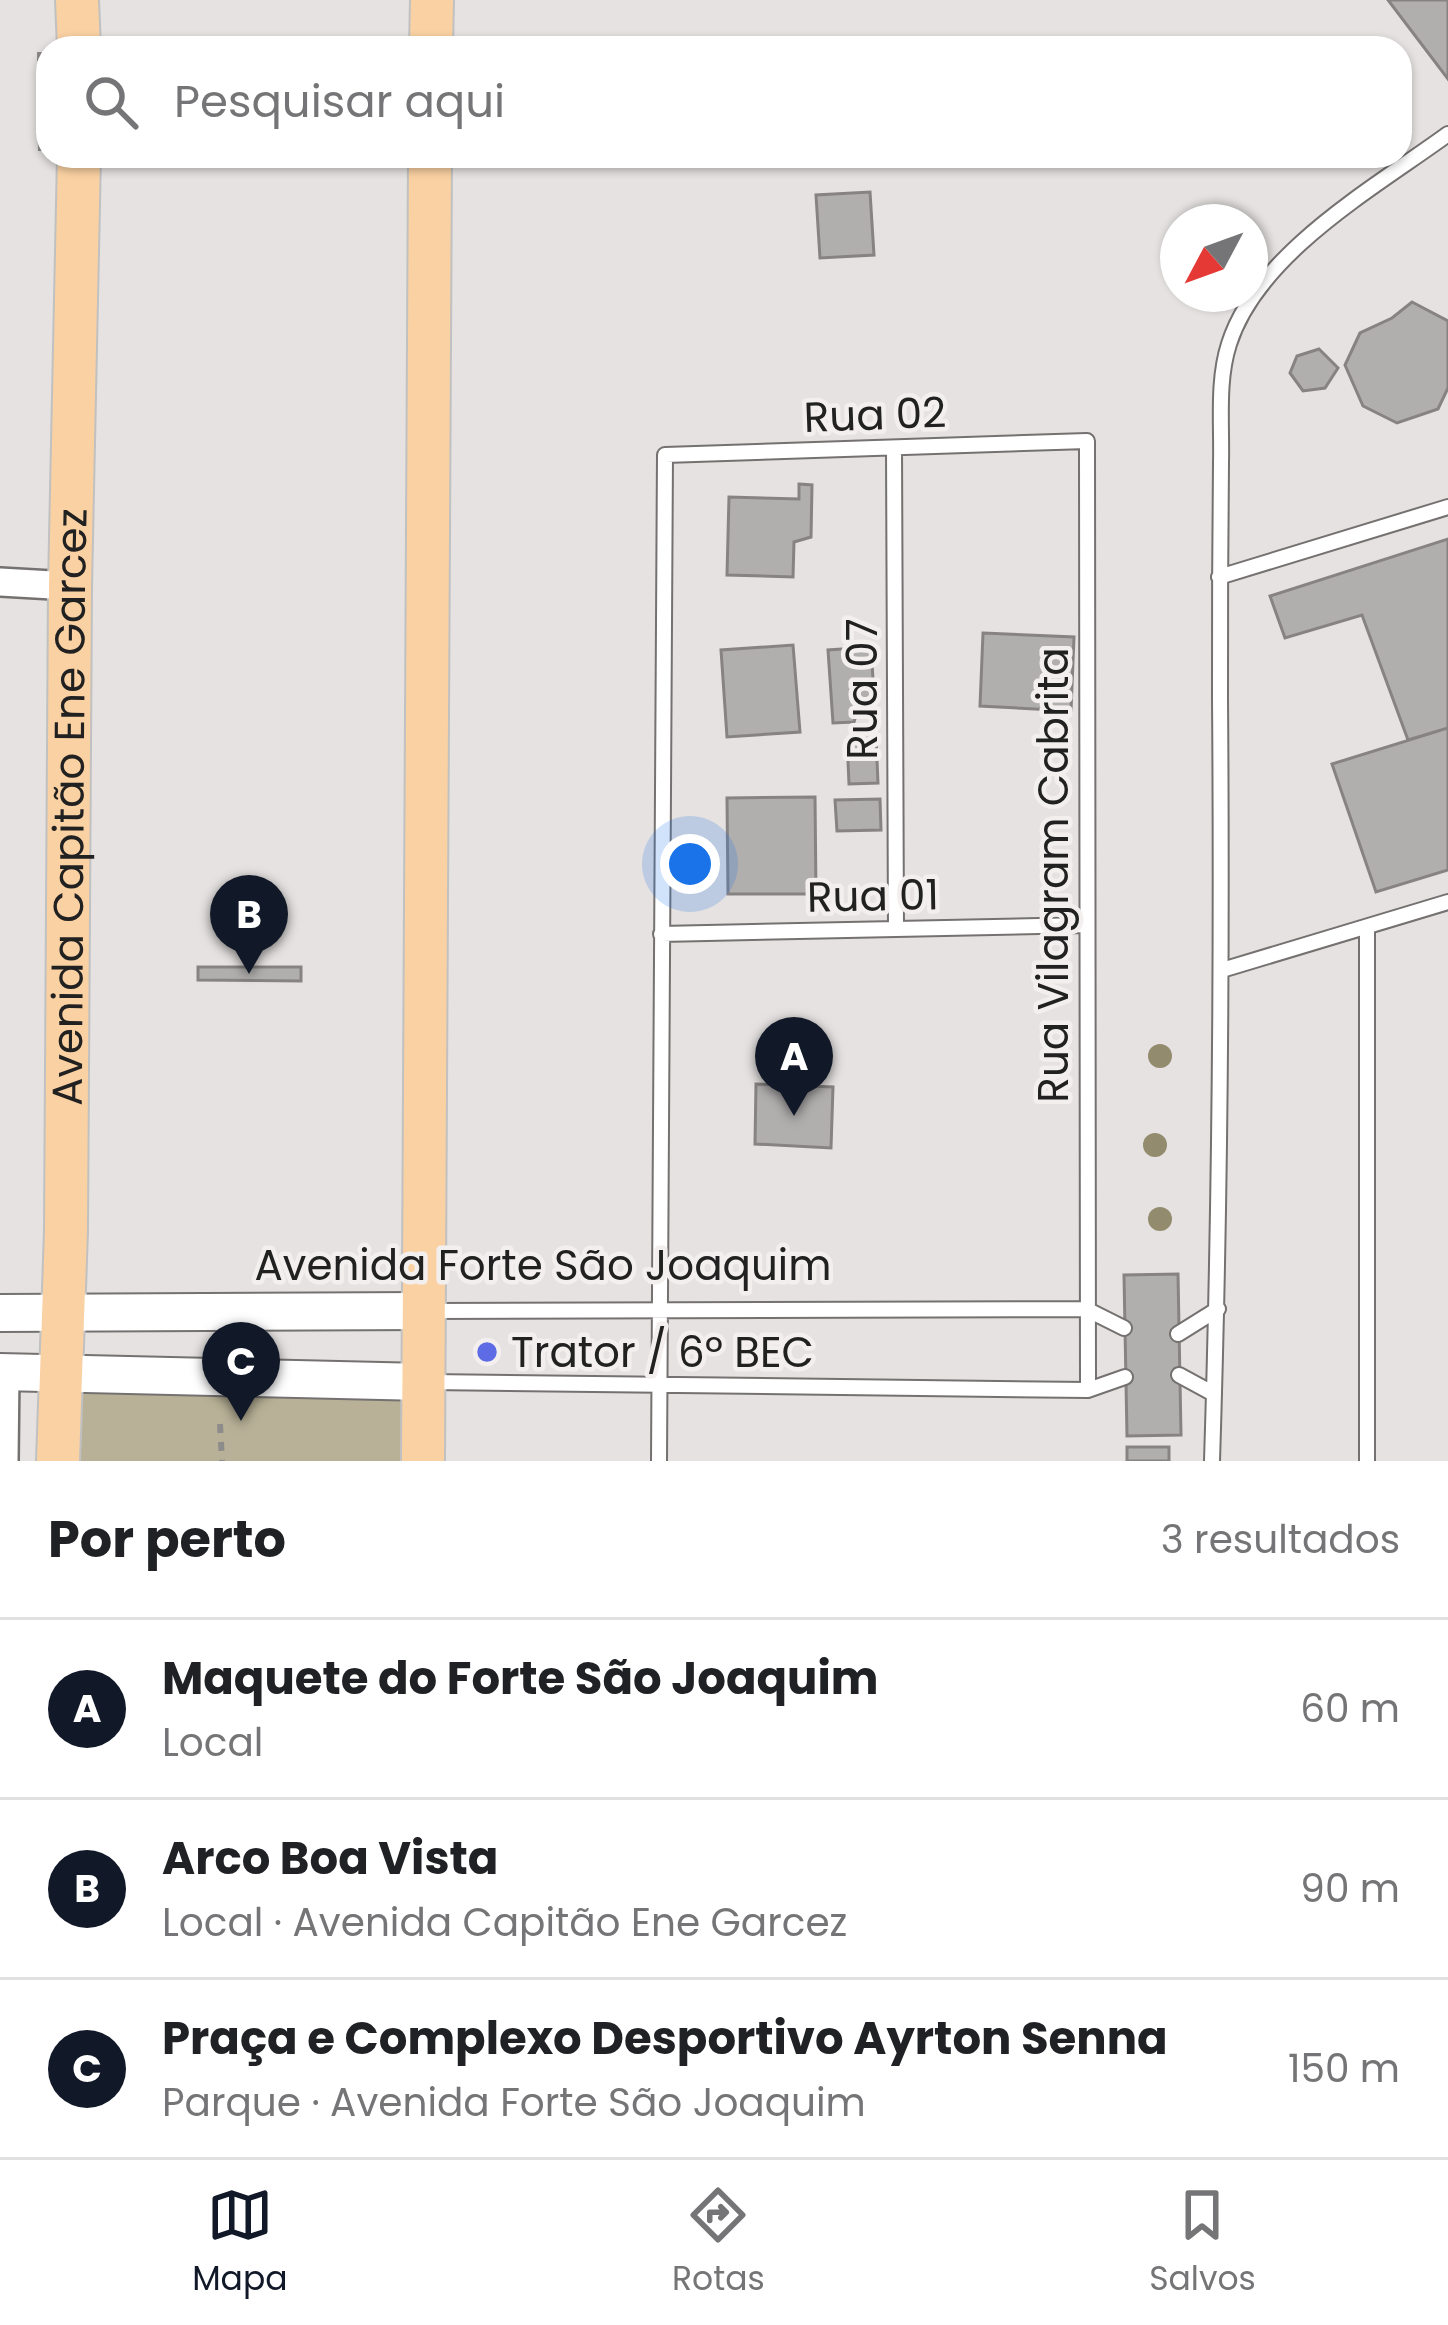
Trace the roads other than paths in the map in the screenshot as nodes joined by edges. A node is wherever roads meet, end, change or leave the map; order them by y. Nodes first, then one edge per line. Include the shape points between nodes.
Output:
1 (77, 0) edge
2 (432, 0) edge
3 (78, 36) edge
4 (431, 36) edge
5 (1448, 134) edge
6 (1412, 161) edge
7 (79, 168) edge
8 (430, 168) edge
9 (1402, 168) edge
10 (1087, 441) joint
11 (894, 448) junction
12 (1448, 507) edge
13 (1220, 577) junction
14 (0, 582) edge
15 (70, 586) junction
16 (1448, 902) edge
17 (1086, 925) junction
18 (1367, 927) junction
19 (896, 929) junction
20 (661, 934) junction
21 (1222, 970) junction
22 (1086, 1309) junction
23 (1218, 1309) junction
24 (658, 1310) junction
25 (423, 1311) junction
26 (65, 1312) junction
27 (0, 1313) edge
28 (1124, 1328) dead end
29 (1178, 1334) dead end
30 (3, 1372) edge
31 (59, 1374) junction
32 (1179, 1375) dead end
33 (1125, 1377) dead end
34 (424, 1382) junction
35 (658, 1385) junction
36 (1088, 1390) junction
37 (1214, 1394) junction
38 (4, 1461) edge
39 (58, 1461) edge
40 (423, 1461) edge
41 (659, 1461) edge
42 (1212, 1461) edge
43 (1367, 1461) edge

1 - 3 main road
2 - 4 main road
5 - 6 lane
7 - 15 main road, Avenida Capitão Ene Garcez
8 - 25 main road
9 - 13 lane via 1296,247 1228,346
10 - 11 lane, Rua 02
10 - 17 lane, Rua Vilagram Cabrita
11 - 19 lane, Rua 07
11 - 20 lane, Rua 02 via 664,455
12 - 13 lane
13 - 21 lane
14 - 15 street
15 - 26 main road, Avenida Capitão Ene Garcez
16 - 18 lane
17 - 19 lane, Rua 01
17 - 22 lane, Rua Vilagram Cabrita
18 - 21 lane
18 - 43 lane
19 - 20 lane, Rua 01
20 - 24 lane
21 - 23 lane
22 - 24 lane, Avenida Forte São Joaquim
22 - 28 lane, Avenida Forte São Joaquim
22 - 36 lane
23 - 29 lane
23 - 37 lane
24 - 25 lane, Avenida Forte São Joaquim
24 - 35 lane
25 - 26 street, Avenida Forte São Joaquim
25 - 34 main road
26 - 27 street, Avenida Forte São Joaquim
26 - 31 main road, Avenida Capitão Ene Garcez
30 - 31 street
30 - 38 street
31 - 34 street
31 - 39 main road, Avenida Capitão Ene Garcez
32 - 37 lane
33 - 36 lane
34 - 35 lane
34 - 40 main road
35 - 36 lane
35 - 41 lane
37 - 42 lane

